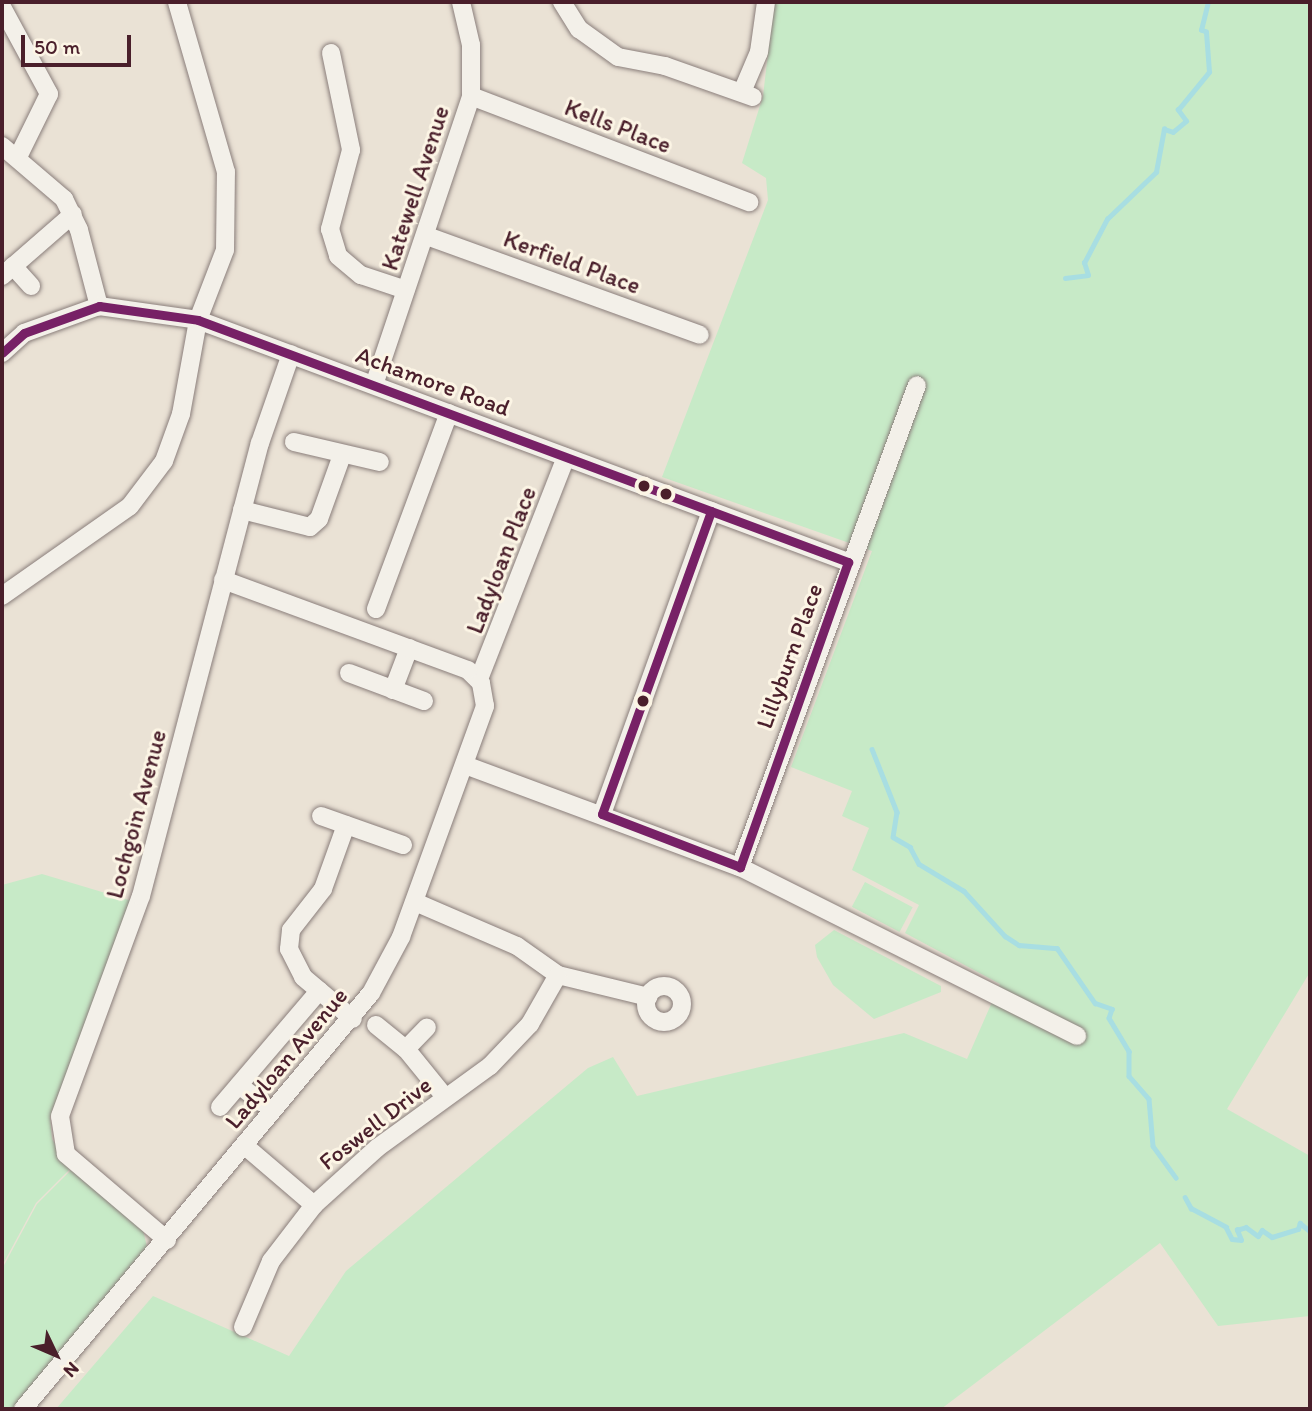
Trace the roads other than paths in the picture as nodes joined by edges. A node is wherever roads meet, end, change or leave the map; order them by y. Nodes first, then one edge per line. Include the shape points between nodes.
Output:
1 (177, 2) edge
2 (461, 2) edge
3 (562, 2) edge
4 (766, 2) edge
5 (2, 7) edge
6 (331, 53) dead end
7 (471, 96) junction
8 (2, 146) edge
9 (19, 155) junction
10 (749, 202) dead end
11 (73, 214) junction
12 (426, 236) junction
13 (8, 271) edge
14 (31, 286) dead end
15 (407, 290) junction
16 (99, 306) junction
17 (198, 320) junction
18 (700, 335) dead end
19 (2, 353) edge
20 (291, 354) junction
21 (374, 385) junction
22 (917, 385) dead end
23 (449, 414) junction
24 (294, 442) dead end
25 (566, 457) junction
26 (341, 458) junction
27 (380, 462) dead end
28 (242, 510) junction
29 (711, 511) junction
30 (848, 562) junction
31 (223, 580) junction
32 (2, 596) edge
33 (376, 609) dead end
34 (409, 648) junction
35 (349, 673) dead end
36 (480, 681) junction
37 (393, 690) junction
38 (424, 701) dead end
39 (465, 765) junction
40 (602, 814) junction
41 (321, 816) dead end
42 (346, 825) junction
43 (403, 845) dead end
44 (740, 867) junction
45 (415, 902) junction
46 (558, 975) junction
47 (318, 990) junction
48 (648, 997) dead end
49 (353, 1019) junction
50 (376, 1025) dead end
51 (427, 1027) dead end
52 (1077, 1036) dead end
53 (406, 1049) junction
54 (239, 1085) junction
55 (445, 1097) junction
56 (261, 1102) dead end
57 (220, 1107) dead end
58 (245, 1146) junction
59 (314, 1205) junction
60 (166, 1240) junction
61 (243, 1327) dead end
62 (23, 1409) edge

1 - 17 street via 226,172 225,250
2 - 7 street, Katewell Avenue via 471,45
3 - 4 street via 579,29 618,57 748,95 760,52
5 - 9 street via 48,94
6 - 15 street via 351,150 330,229 338,256 361,275
7 - 10 street, Kells Place
7 - 12 street, Katewell Avenue
8 - 9 street
9 - 11 street via 53,185
11 - 13 street
11 - 16 street
12 - 15 street, Katewell Avenue
12 - 18 street, Kerfield Place
13 - 14 street
15 - 21 street, Katewell Avenue
16 - 17 street, Achamore Road
16 - 19 street, Achamore Road via 24,333
17 - 20 street, Achamore Road
17 - 32 street via 181,414 147,486 130,506
20 - 21 street, Achamore Road
20 - 28 street, Lochgoin Avenue
21 - 23 street, Achamore Road
22 - 30 street, Lillyburn Place
23 - 25 street, Achamore Road
23 - 33 street
24 - 26 street
25 - 29 street, Achamore Road
25 - 36 street, Ladyloan Place
26 - 27 street
26 - 28 street via 320,519 310,527
28 - 31 street, Lochgoin Avenue
29 - 30 street, Achamore Road
29 - 40 street
30 - 44 street, Lillyburn Place
31 - 34 street
31 - 60 street, Lochgoin Avenue via 141,896 60,1116 66,1154
34 - 36 street
34 - 37 street
35 - 37 street
36 - 39 street, Ladyloan Avenue via 485,706
37 - 38 street
39 - 40 street
39 - 45 street, Ladyloan Avenue
40 - 44 street
41 - 42 street
42 - 43 street
42 - 47 street via 323,889 291,930 291,960
44 - 52 street
45 - 46 street via 508,941
45 - 49 street, Ladyloan Avenue via 390,963
46 - 48 street
46 - 55 street, Foswell Drive via 512,1044
47 - 49 street
47 - 54 street
49 - 58 street, Ladyloan Avenue
50 - 53 street
51 - 53 street
53 - 55 street
54 - 56 street
54 - 57 street
55 - 59 street, Foswell Drive
58 - 59 street
58 - 60 street, Ladyloan Avenue
59 - 61 street, Foswell Drive via 271,1261
60 - 62 street, Ladyloan Avenue

